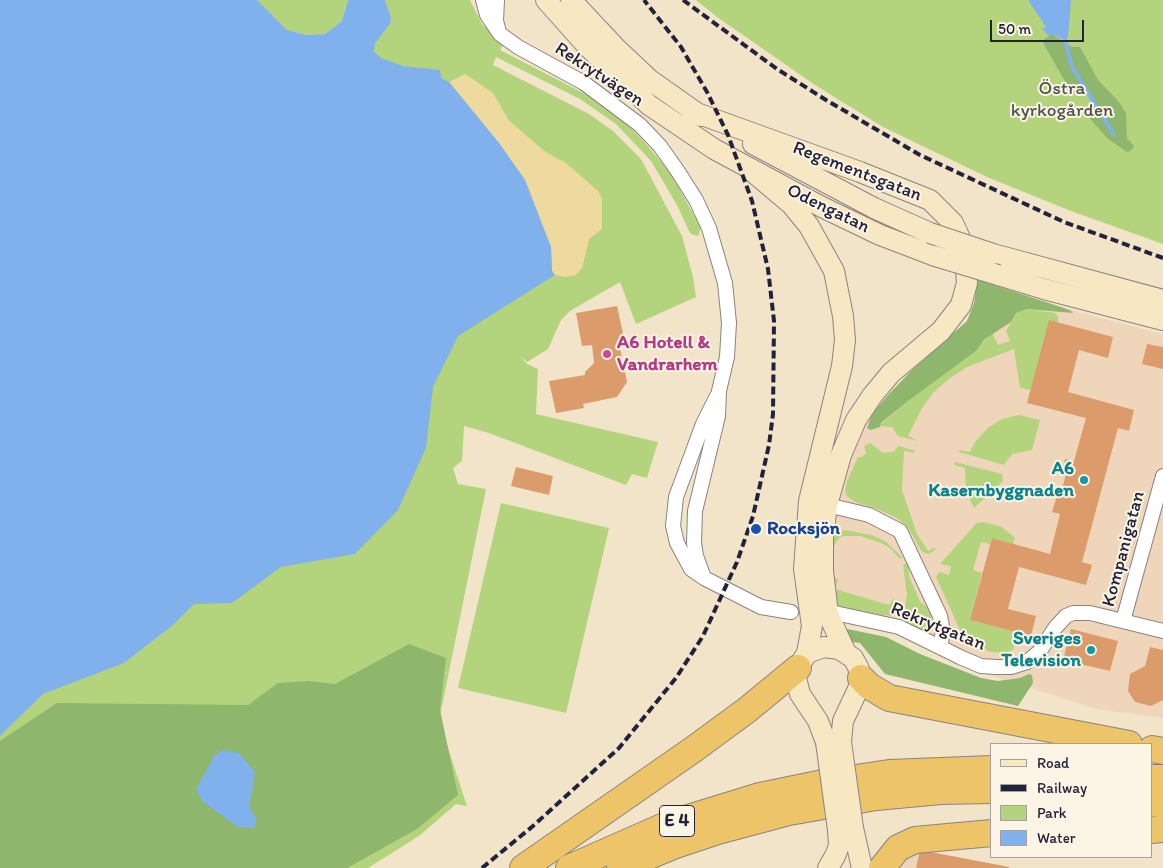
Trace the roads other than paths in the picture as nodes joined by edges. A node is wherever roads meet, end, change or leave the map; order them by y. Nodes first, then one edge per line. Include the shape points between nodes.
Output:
1 (483, 0) edge
2 (497, 0) edge
3 (546, 0) edge
4 (571, 0) edge
5 (500, 34) junction
6 (691, 111) junction
7 (754, 172) junction
8 (1163, 300) edge
9 (1163, 320) edge
10 (719, 391) junction
11 (1163, 476) edge
12 (818, 503) junction
13 (704, 578) junction
14 (792, 612) dead end
15 (835, 613) dead end
16 (1123, 621) junction
17 (1163, 631) edge
18 (940, 646) junction
19 (846, 652) junction
20 (802, 661) junction
21 (861, 678) junction
22 (834, 742) junction
23 (1124, 743) edge
24 (990, 769) edge
25 (990, 790) edge
26 (845, 829) junction
27 (990, 833) edge
28 (523, 868) edge
29 (569, 868) edge
30 (620, 868) edge
31 (828, 868) edge
32 (862, 868) edge
33 (882, 868) edge

1 - 5 street via 487,15
2 - 5 street via 496,21
3 - 7 street, Odengatan via 588,47 649,105
4 - 6 street, Odengatan via 650,80
5 - 10 street, Rekrytvägen via 584,83 640,125 660,146 696,200 718,256 729,307 727,357
6 - 8 street, Odengatan, bridge via 844,192 930,233 993,254
6 - 12 street, Regementsgatan via 914,192 938,206 960,235 967,271 961,305 941,331 891,373 872,396 856,420
7 - 9 street, Odengatan, bridge via 880,235 935,256
7 - 12 street, Regementsgatan via 791,204 809,226 834,271 840,295 845,340
10 - 13 street, Rekrytvägen via 718,416 695,511 695,550
10 - 13 street, Rekrytvägen via 682,478 674,510 673,526 683,557 691,569
11 - 16 street, Kompanigatan
12 - 18 street via 869,515 900,532 940,616 943,632
12 - 19 street, Regementsgatan via 823,537 825,602
12 - 20 street, Regementsgatan via 804,569 812,636
13 - 14 street, Rekrytvägen via 761,607
15 - 18 street, Rekrytgatan via 899,627
16 - 17 street, Kompanigatan
16 - 18 street, Rekrytgatan via 1073,613 1055,628 1035,657 1011,667 981,666
19 - 20 street via 824,647
19 - 21 street, Regementsgatan via 858,667
20 - 22 street, Regementsgatan via 796,678 800,694
20 - 28 highway via 747,710
21 - 22 street
21 - 23 highway via 889,698
22 - 26 street, bridge
24 - 29 highway, E 4 via 889,773 760,796 670,824
25 - 30 highway, E 4 via 876,797 789,812 718,831
26 - 31 street
26 - 32 street
27 - 33 highway via 915,840 898,848

